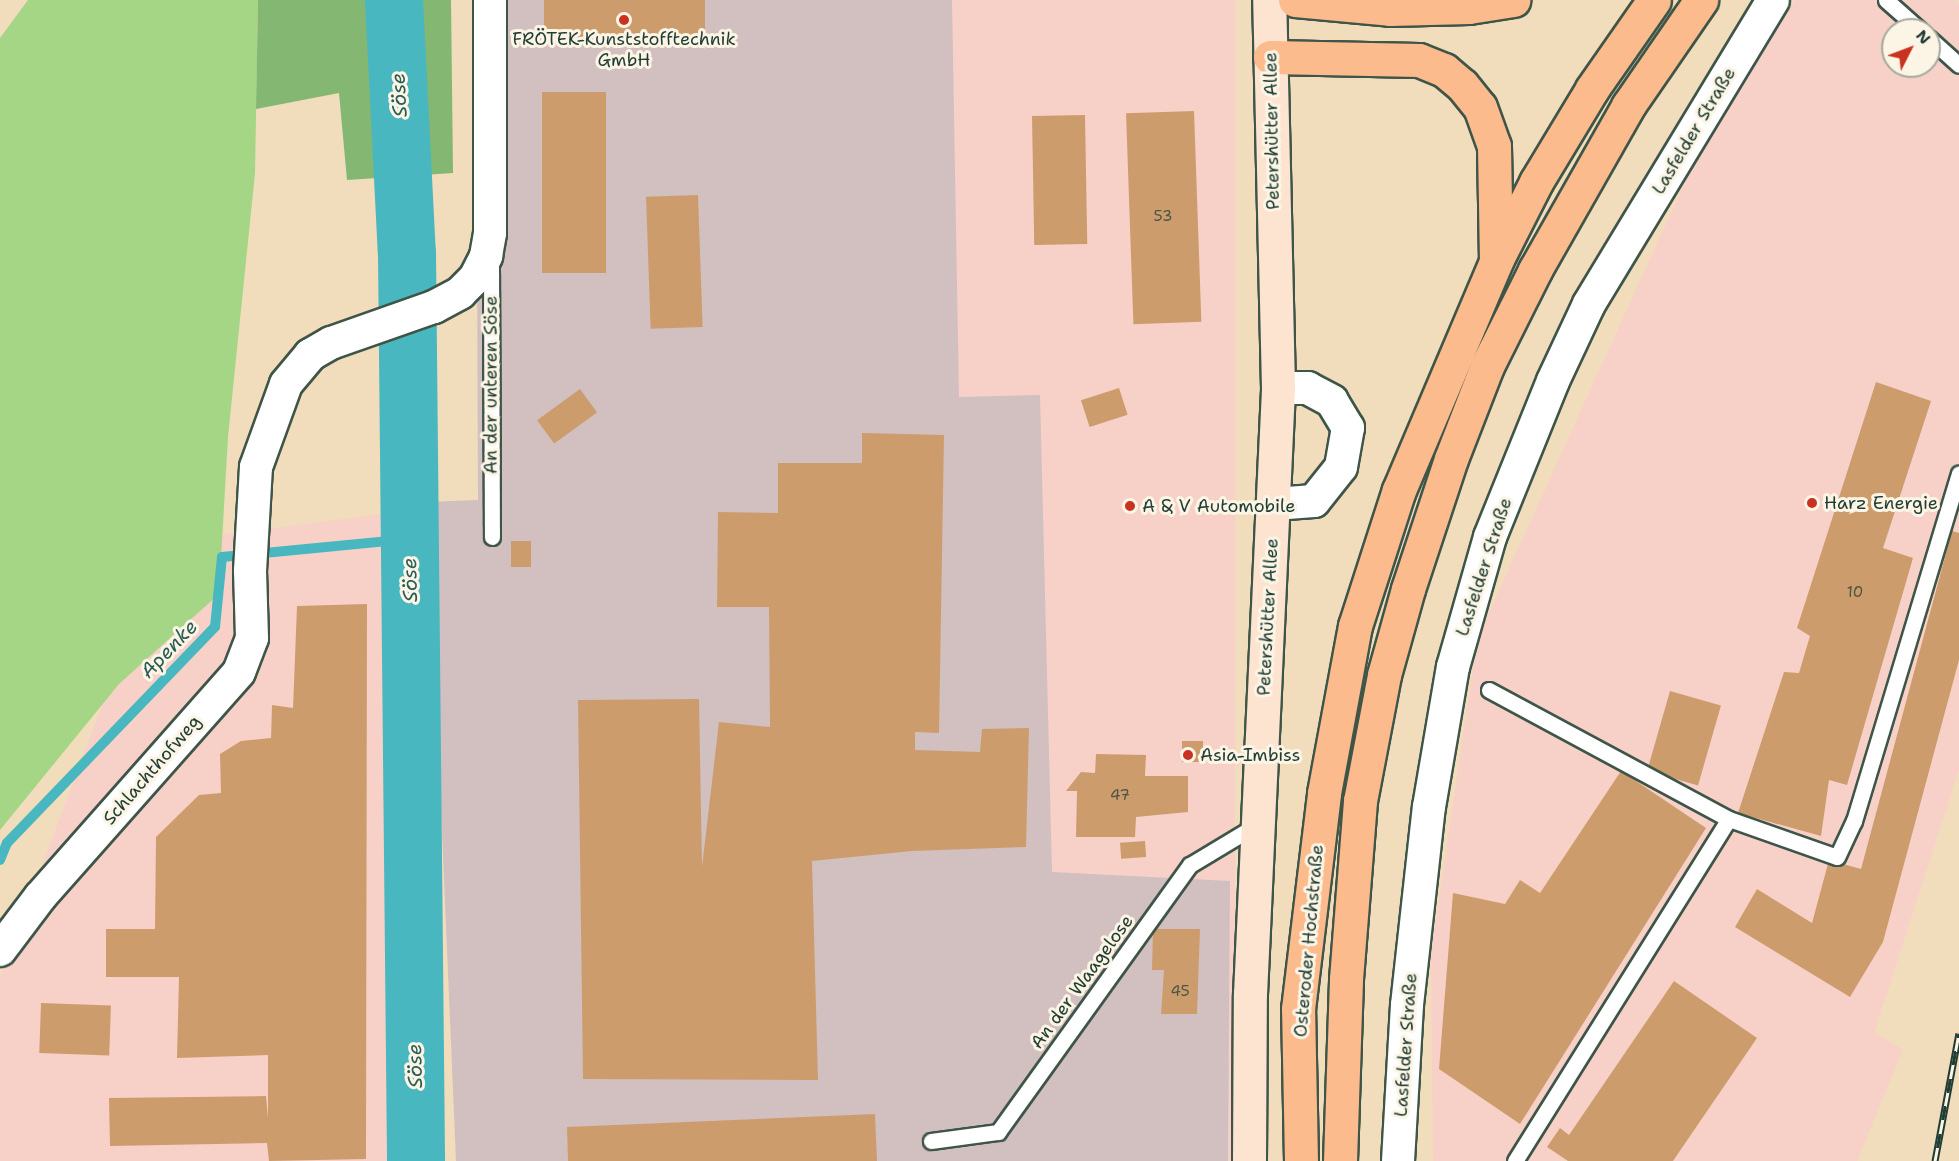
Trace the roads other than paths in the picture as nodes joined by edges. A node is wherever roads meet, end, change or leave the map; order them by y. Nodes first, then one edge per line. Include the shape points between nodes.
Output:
1 (490, 0) edge
2 (1269, 0) edge
3 (1295, 0) edge
4 (1513, 0) edge
5 (1654, 0) edge
6 (1701, 0) edge
7 (1773, 0) edge
8 (1886, 0) edge
9 (1906, 18) edge
10 (1941, 49) edge
11 (1270, 57) junction
12 (1959, 65) edge
13 (490, 233) junction
14 (1496, 261) junction
15 (1278, 388) junction
16 (1959, 474) edge
17 (1274, 504) junction
18 (252, 513) joint
19 (492, 537) dead end
20 (1489, 690) dead end
21 (1730, 819) junction
22 (1258, 824) junction
23 (0, 950) edge
24 (931, 1141) dead end
25 (1249, 1161) edge
26 (1301, 1161) edge
27 (1340, 1161) edge
28 (1398, 1161) edge
29 (1515, 1161) edge

1 - 13 street, An der unteren Söse
2 - 11 main road, Petershütter Allee
3 - 4 highway via 1390,9 1469,7
5 - 14 highway, Osteroder Hochstraße via 1592,89 1536,182
6 - 27 highway via 1628,106 1535,270 1486,366 1408,589 1384,675 1360,801 1346,980
7 - 28 street, Lasfelder Straße via 1589,304 1553,381 1490,537 1453,667 1429,807 1407,1005
8 - 9 lane
10 - 12 lane
11 - 14 highway via 1419,60 1444,70 1462,85 1480,107 1494,146
11 - 15 main road, Petershütter Allee
13 - 18 street, An der unteren Söse via 486,256 476,278 460,293 434,307 331,343 310,355 286,384 255,467
13 - 19 lane, An der unteren Söse
14 - 26 highway, Osteroder Hochstraße via 1399,490 1355,626 1324,793 1298,1010
15 - 17 main road, Petershütter Allee
15 - 17 street via 1308,388 1332,401 1348,428 1341,467 1314,501
16 - 21 lane via 1854,821 1837,857
17 - 22 main road, Petershütter Allee
18 - 23 street, Schlachthofweg via 252,638 239,672 40,897
20 - 21 lane
21 - 29 lane
22 - 24 lane, An der Waagelose via 1190,865 998,1132
22 - 25 main road, Petershütter Allee via 1250,994

